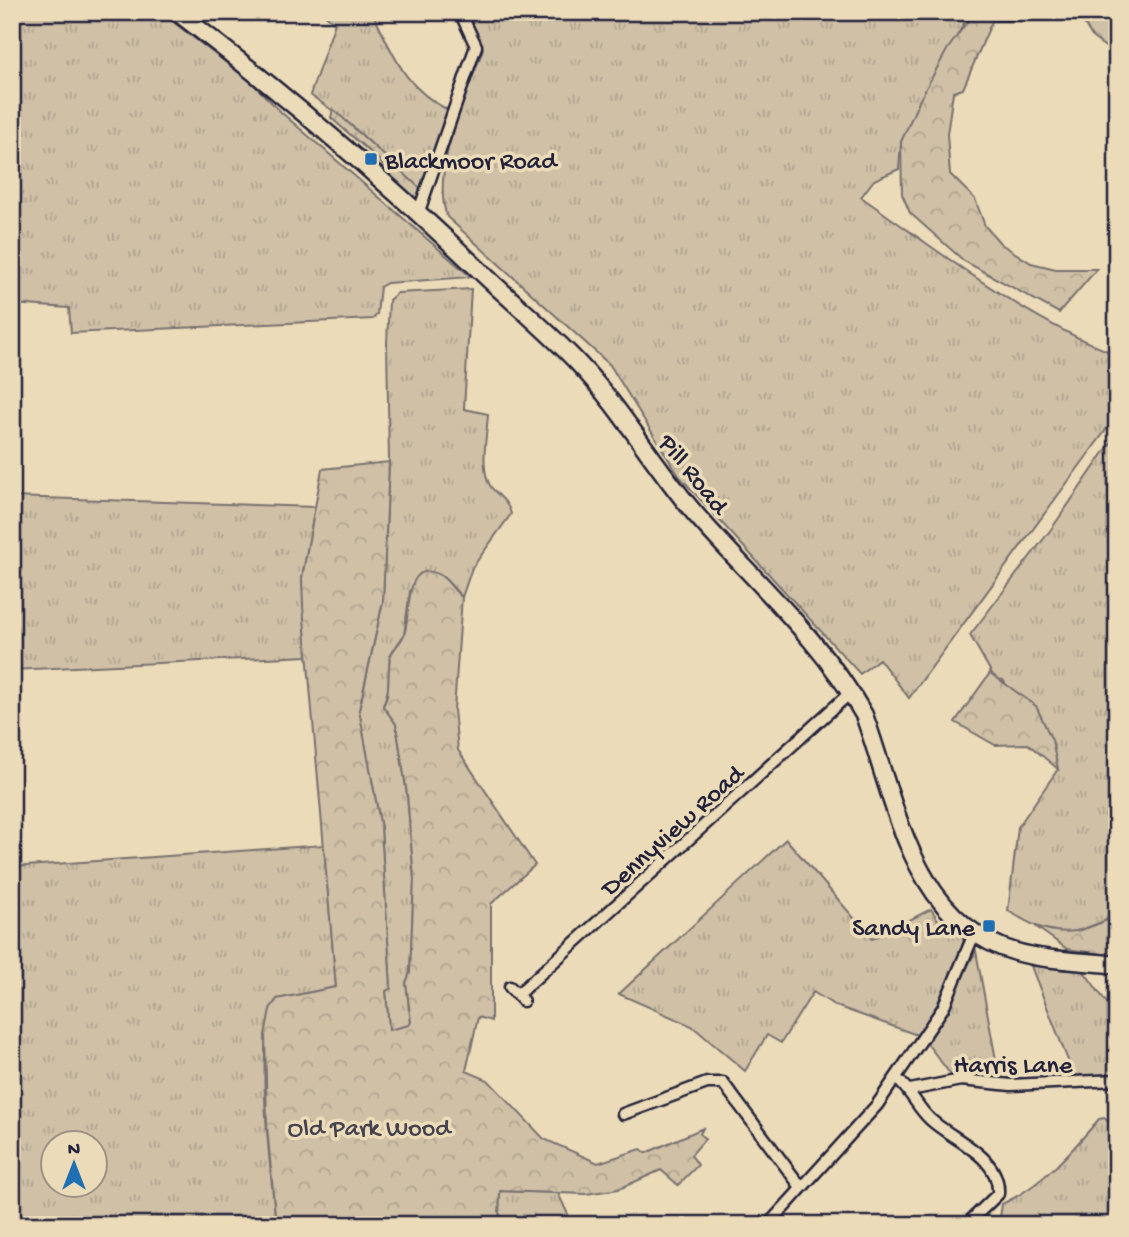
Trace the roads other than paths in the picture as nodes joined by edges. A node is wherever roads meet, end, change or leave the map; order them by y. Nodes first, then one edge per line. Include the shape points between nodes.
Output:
1 (177, 12) edge
2 (460, 12) edge
3 (419, 211) junction
4 (851, 692) junction
5 (974, 934) junction
6 (1117, 965) edge
7 (516, 995) dead end
8 (896, 1078) junction
9 (1117, 1080) edge
10 (910, 1090) junction
11 (623, 1114) dead end
12 (801, 1187) junction
13 (768, 1225) edge
14 (966, 1225) edge

1 - 3 main road, Pill Road via 279,90
2 - 3 street via 476,46
3 - 4 main road, Pill Road via 606,394 659,471 723,546 773,595
4 - 5 main road, Pill Road via 864,715 920,874 941,905
4 - 7 street, Dennyview Road
5 - 6 main road, Pill Road via 1015,952
5 - 8 street via 947,1000
8 - 10 street
8 - 12 street via 831,1158
9 - 10 street, Harris Lane via 1011,1085 961,1080
10 - 14 street via 930,1119 972,1148 999,1184 998,1194
11 - 12 street via 707,1083 723,1083
12 - 13 street

